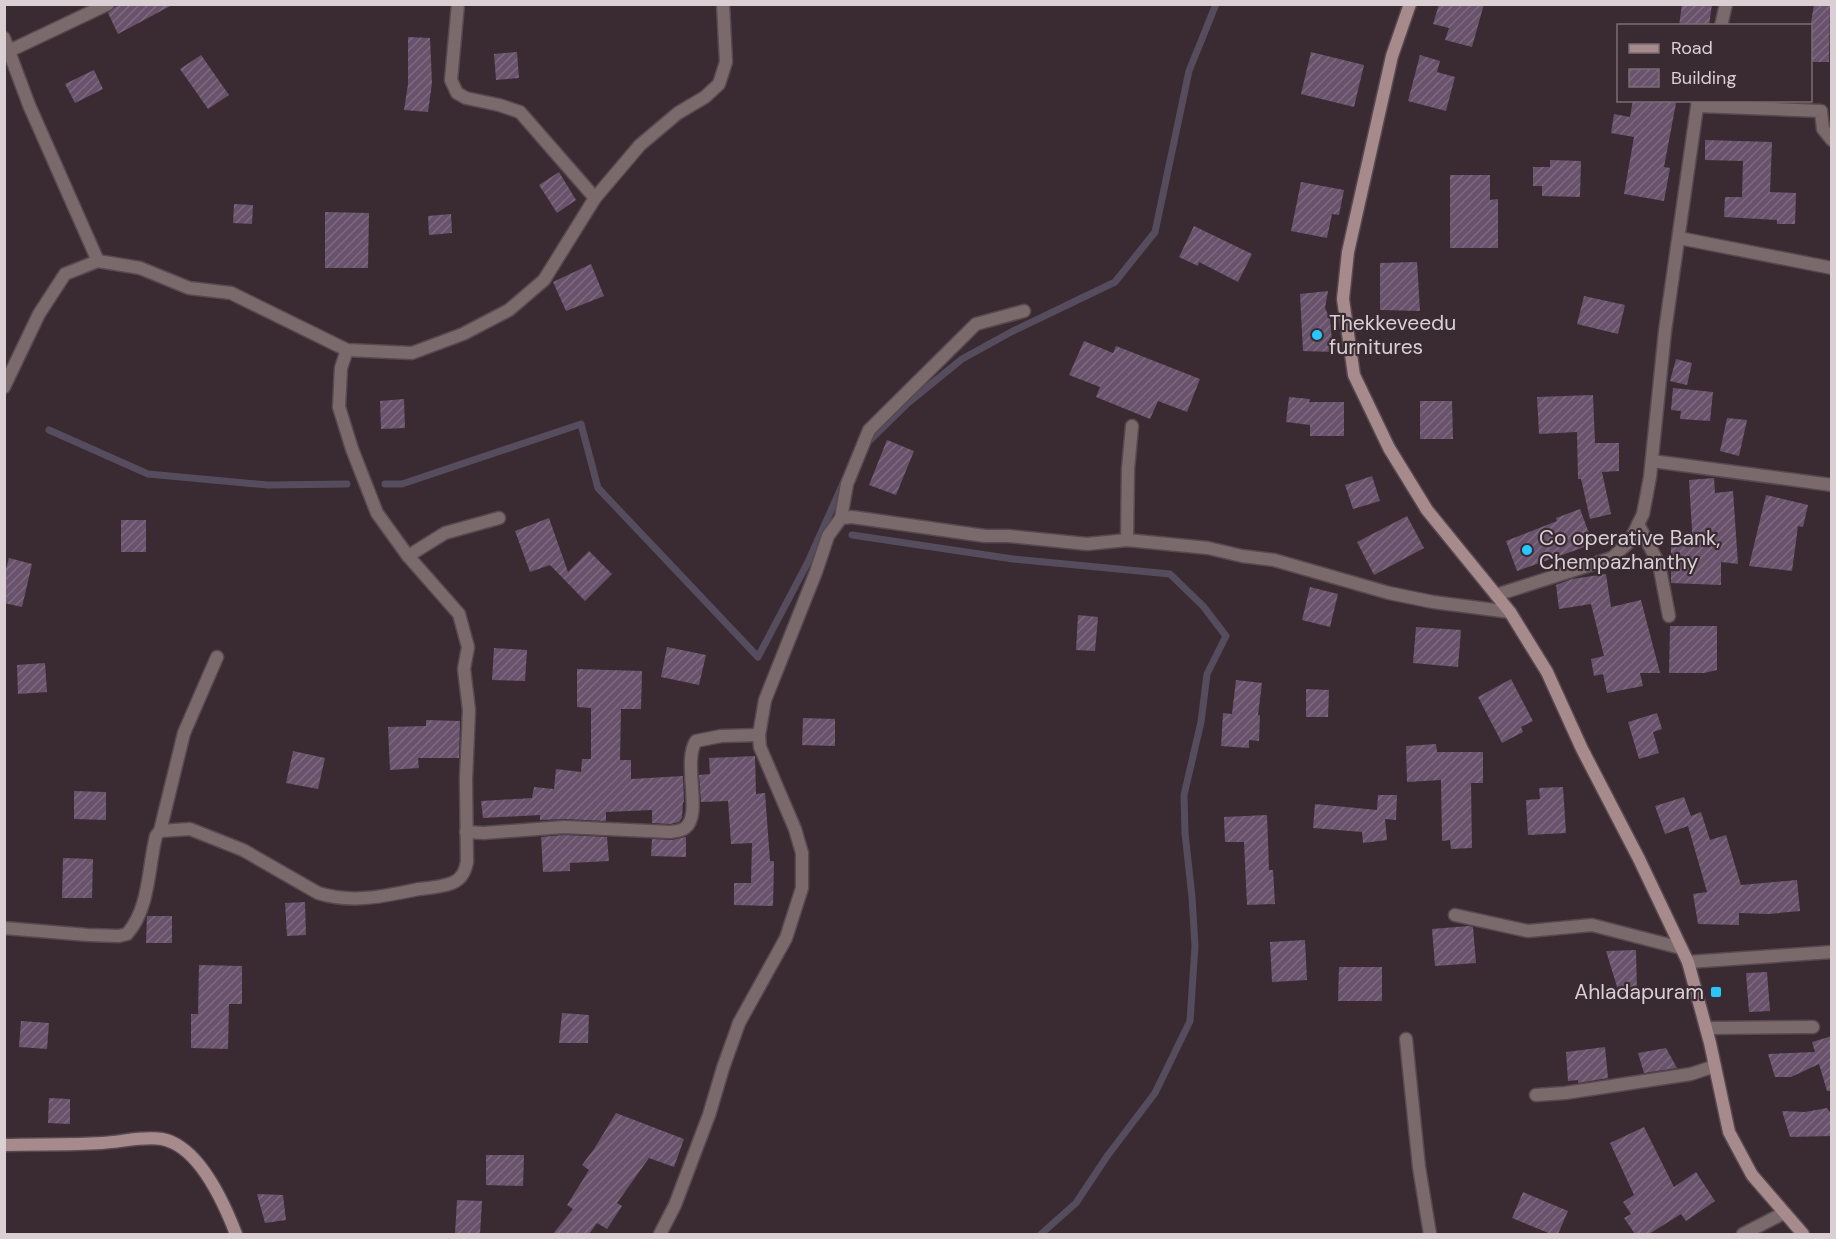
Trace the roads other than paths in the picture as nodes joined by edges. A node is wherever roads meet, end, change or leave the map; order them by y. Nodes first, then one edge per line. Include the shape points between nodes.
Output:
1 (108, 4) edge
2 (458, 4) edge
3 (723, 4) edge
4 (1410, 4) edge
5 (1726, 4) edge
6 (1721, 24) edge
7 (4, 38) edge
8 (9, 51) junction
9 (1698, 103) edge
10 (1832, 140) edge
11 (595, 198) junction
12 (1679, 237) junction
13 (98, 261) junction
14 (1832, 268) edge
15 (1024, 311) dead end
16 (346, 350) junction
17 (4, 387) edge
18 (1132, 426) dead end
19 (1652, 461) junction
20 (1832, 485) edge
21 (499, 518) dead end
22 (841, 518) junction
23 (1638, 524) junction
24 (1127, 540) junction
25 (408, 556) junction
26 (1496, 596) junction
27 (1509, 612) junction
28 (1669, 616) dead end
29 (217, 657) dead end
30 (759, 735) junction
31 (160, 831) junction
32 (466, 832) junction
33 (1455, 915) dead end
34 (4, 928) edge
35 (1681, 948) junction
36 (1832, 952) edge
37 (1688, 962) junction
38 (1813, 1027) dead end
39 (1706, 1028) junction
40 (1406, 1039) dead end
41 (1715, 1066) junction
42 (1536, 1095) dead end
43 (4, 1145) edge
44 (1784, 1213) junction
45 (236, 1234) edge
46 (660, 1234) edge
47 (1430, 1234) edge
48 (1743, 1234) edge
49 (1803, 1234) edge

1 - 8 street
2 - 11 street via 451,80 457,93 520,112
3 - 11 street via 726,62 719,84 640,145
4 - 26 main road via 1392,56 1348,252 1344,299 1354,375 1389,448 1427,510
5 - 6 street
7 - 8 street
8 - 13 street
9 - 10 street via 1821,111 1823,129
9 - 12 street
11 - 16 street via 544,280 508,310 463,334 412,352
12 - 14 street
12 - 19 street
13 - 16 street via 140,268 189,288 231,293
13 - 17 street via 65,274 39,314
15 - 22 street via 976,324 869,430 847,484
16 - 25 street via 341,368 342,418 378,513
18 - 24 street
19 - 20 street
19 - 23 street
21 - 25 street via 445,533
22 - 24 street via 1056,542
22 - 30 street via 828,536 765,700
23 - 26 street via 1630,542 1611,558
23 - 28 street via 1659,564
24 - 27 street via 1274,560 1389,593
25 - 32 street via 459,614 468,647 464,669 469,710
26 - 27 main road
27 - 35 main road via 1547,672
29 - 31 street via 184,733
30 - 32 street via 696,741 690,754 692,813 684,830 564,827
30 - 46 street via 760,747 802,853 802,888 786,938 740,1023 710,1115
31 - 32 street via 190,829 243,850 318,893 358,900 453,883 464,873 467,862
31 - 34 street via 151,853 139,914 128,934
33 - 35 street via 1528,931 1592,926
35 - 37 main road
36 - 37 street
37 - 39 main road
38 - 39 street
39 - 41 main road
40 - 47 street
41 - 42 street via 1691,1074
41 - 44 main road via 1729,1132 1752,1175
43 - 45 main road via 142,1139 176,1144 202,1169
44 - 48 street
44 - 49 main road

